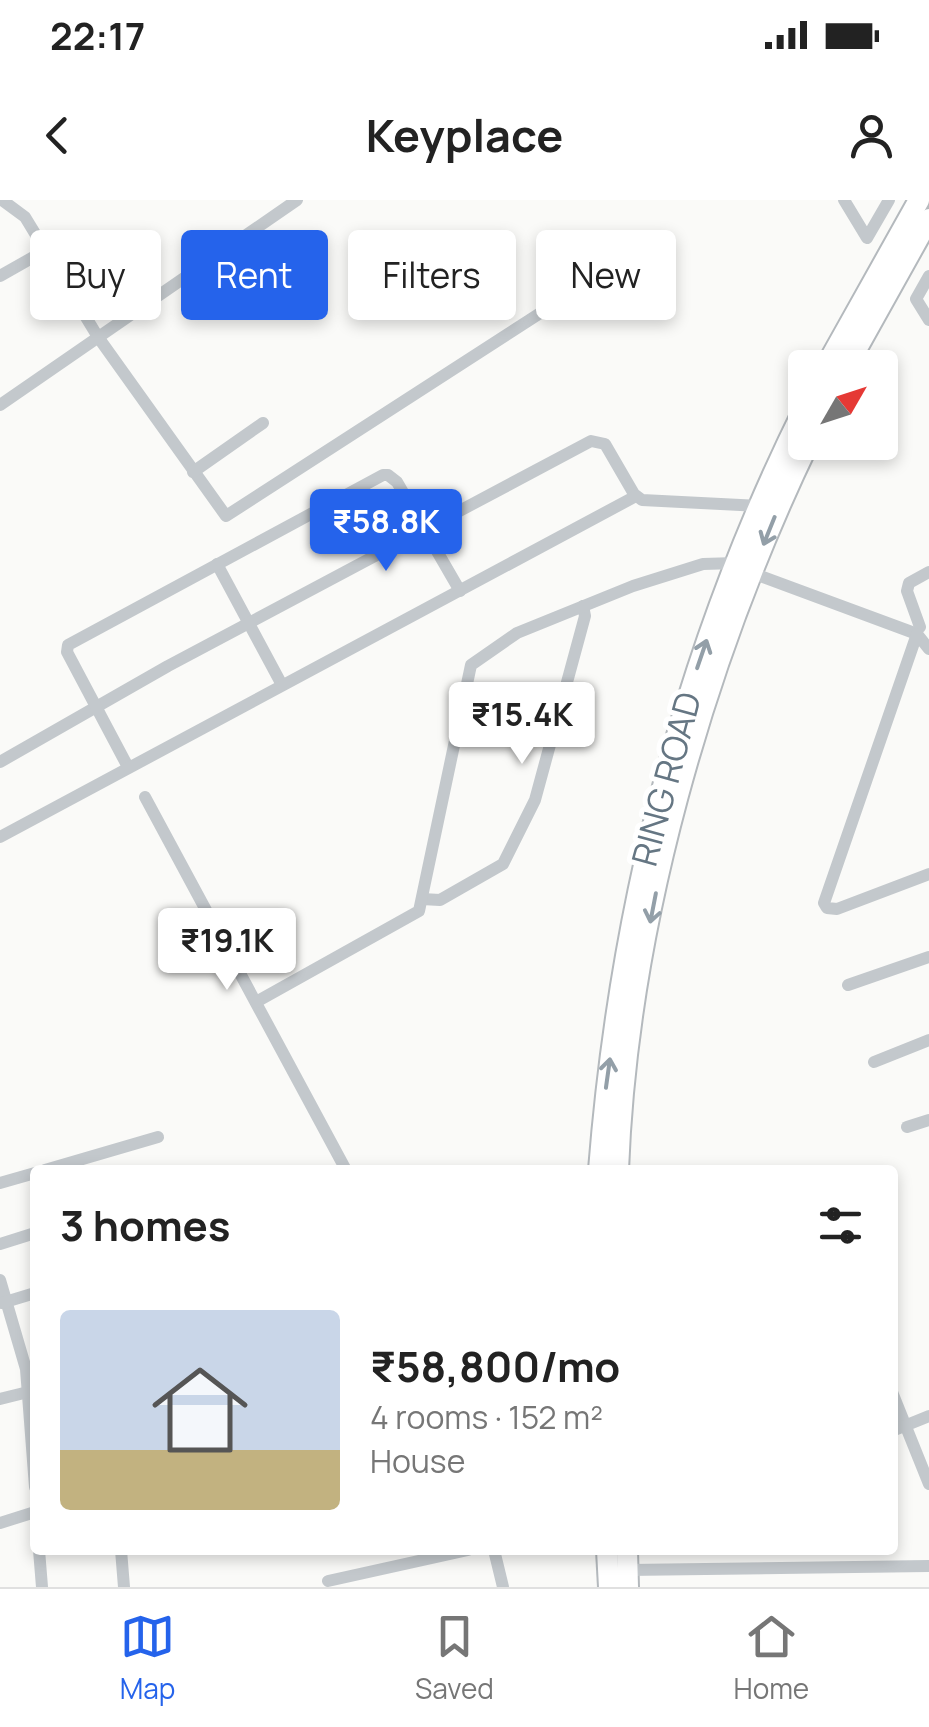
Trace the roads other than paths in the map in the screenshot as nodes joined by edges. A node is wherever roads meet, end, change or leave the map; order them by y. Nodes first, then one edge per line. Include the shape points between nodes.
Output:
1 (2, 200) edge
2 (297, 200) edge
3 (844, 200) edge
4 (889, 200) edge
5 (919, 200) edge
6 (929, 219) edge
7 (33, 230) edge
8 (868, 238) junction
9 (887, 255) junction
10 (30, 259) edge
11 (0, 276) edge
12 (929, 276) edge
13 (536, 316) edge
14 (87, 320) edge
15 (929, 320) edge
16 (98, 337) junction
17 (835, 350) edge
18 (856, 350) edge
19 (0, 405) edge
20 (262, 423) dead end
21 (788, 444) edge
22 (799, 460) edge
23 (193, 472) junction
24 (636, 496) junction
25 (760, 506) junction
26 (425, 529) junction
27 (217, 564) junction
28 (744, 568) junction
29 (929, 572) edge
30 (460, 591) junction
31 (582, 606) junction
32 (250, 622) junction
33 (919, 629) edge
34 (929, 648) edge
35 (282, 685) junction
36 (95, 706) junction
37 (0, 762) edge
38 (128, 766) junction
39 (144, 797) dead end
40 (0, 837) edge
41 (929, 874) edge
42 (422, 899) junction
43 (929, 957) edge
44 (848, 986) dead end
45 (256, 1002) junction
46 (929, 1040) edge
47 (874, 1062) dead end
48 (929, 1120) edge
49 (907, 1127) dead end
50 (158, 1137) dead end
51 (62, 1165) edge
52 (343, 1165) edge
53 (600, 1165) edge
54 (619, 1165) edge
55 (30, 1174) edge
56 (0, 1183) edge
57 (30, 1235) edge
58 (0, 1244) edge
59 (0, 1280) edge
60 (30, 1294) edge
61 (3, 1302) edge
62 (30, 1368) edge
63 (28, 1392) junction
64 (0, 1399) edge
65 (929, 1416) edge
66 (30, 1419) edge
67 (899, 1428) edge
68 (929, 1484) edge
69 (30, 1514) edge
70 (0, 1523) edge
71 (39, 1555) edge
72 (121, 1555) edge
73 (445, 1555) edge
74 (495, 1555) edge
75 (607, 1555) edge
76 (761, 1555) edge
77 (854, 1555) edge
78 (929, 1566) edge
79 (858, 1567) junction
80 (766, 1568) junction
81 (628, 1569) edge
82 (328, 1581) dead end
83 (42, 1587) edge
84 (124, 1587) edge
85 (504, 1587) edge
86 (609, 1587) edge

1 - 7 street
2 - 16 street
3 - 8 street
4 - 8 street
5 - 9 highway
6 - 18 highway
8 - 9 street
9 - 17 highway
10 - 11 street
12 - 15 street via 916,298
13 - 23 street via 229,515
14 - 16 street
16 - 19 street
16 - 23 street
20 - 23 street
21 - 25 highway, RING ROAD
22 -> 28 highway, RING ROAD
24 - 25 street
24 - 26 street via 597,440
24 - 30 street
25 - 28 highway, RING ROAD
26 - 27 street via 388,475
26 - 30 street
26 - 32 street
27 - 32 street
27 - 36 street via 68,646
28 - 31 street via 703,564
28 - 33 street
53 -> 28 highway, RING ROAD via 621,979 653,820 699,663
28 -> 54 highway, RING ROAD via 658,881
29 - 33 street via 909,583
30 - 35 street
31 - 42 street via 585,616 535,800 504,864 440,900
31 - 42 street via 517,633 471,664
32 - 35 street
32 - 36 street
33 - 34 street
33 - 41 street via 824,903 837,909
35 - 38 street
36 - 37 street
36 - 38 street
38 - 40 street
39 - 45 street
42 - 45 street via 419,911
43 - 44 street
45 - 52 street
46 - 47 street
48 - 49 street
50 - 51 street
55 - 56 street
57 - 58 street
59 - 61 street
60 - 61 street
61 - 62 street
62 - 63 street
63 - 64 street
63 - 66 street
65 - 67 street
67 - 68 street
69 - 70 street
71 - 83 street
72 - 84 street
73 - 82 street
74 - 85 street
75 - 86 highway
76 - 80 street
77 - 79 street
78 - 79 street
79 - 80 street
80 - 81 street

